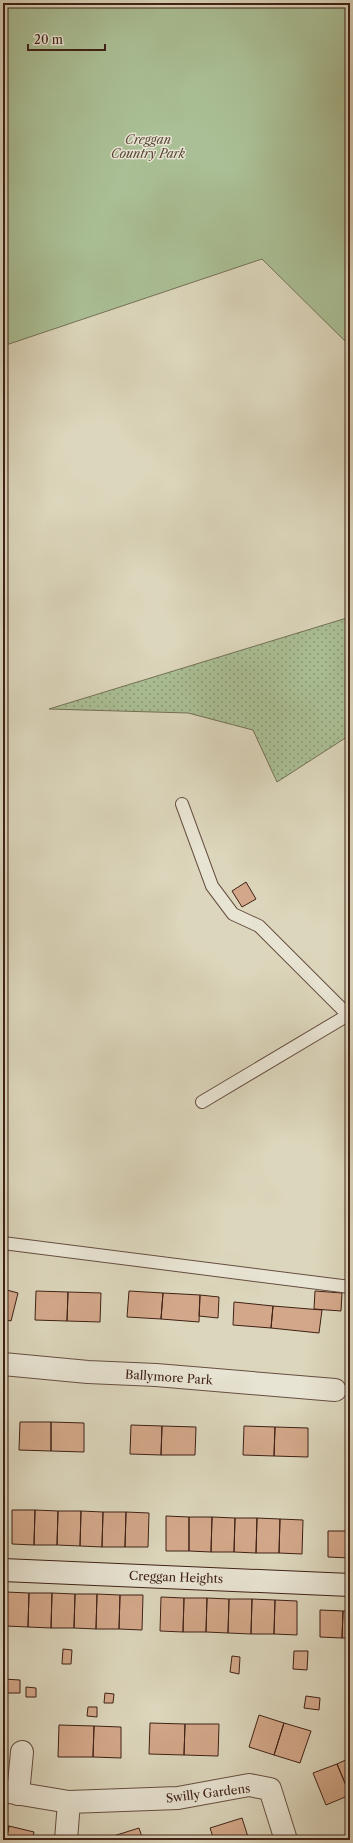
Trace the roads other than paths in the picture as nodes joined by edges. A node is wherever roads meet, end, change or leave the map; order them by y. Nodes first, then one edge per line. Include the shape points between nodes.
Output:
1 (182, 804) dead end
2 (349, 1016) edge
3 (202, 1102) dead end
4 (3, 1243) edge
5 (350, 1287) edge
6 (3, 1364) edge
7 (335, 1390) dead end
8 (3, 1570) edge
9 (350, 1585) edge
10 (22, 1752) dead end
11 (11, 1792) edge
12 (69, 1802) junction
13 (66, 1840) edge
14 (286, 1840) edge

1 - 2 lane via 212,886 233,914 259,926
2 - 3 lane
4 - 5 lane
6 - 7 street, Ballymore Park
8 - 9 street, Creggan Heights
10 - 11 street, Swilly Gardens
11 - 12 street, Swilly Gardens
12 - 13 street
12 - 14 street, Swilly Gardens via 178,1798 249,1785 270,1789

